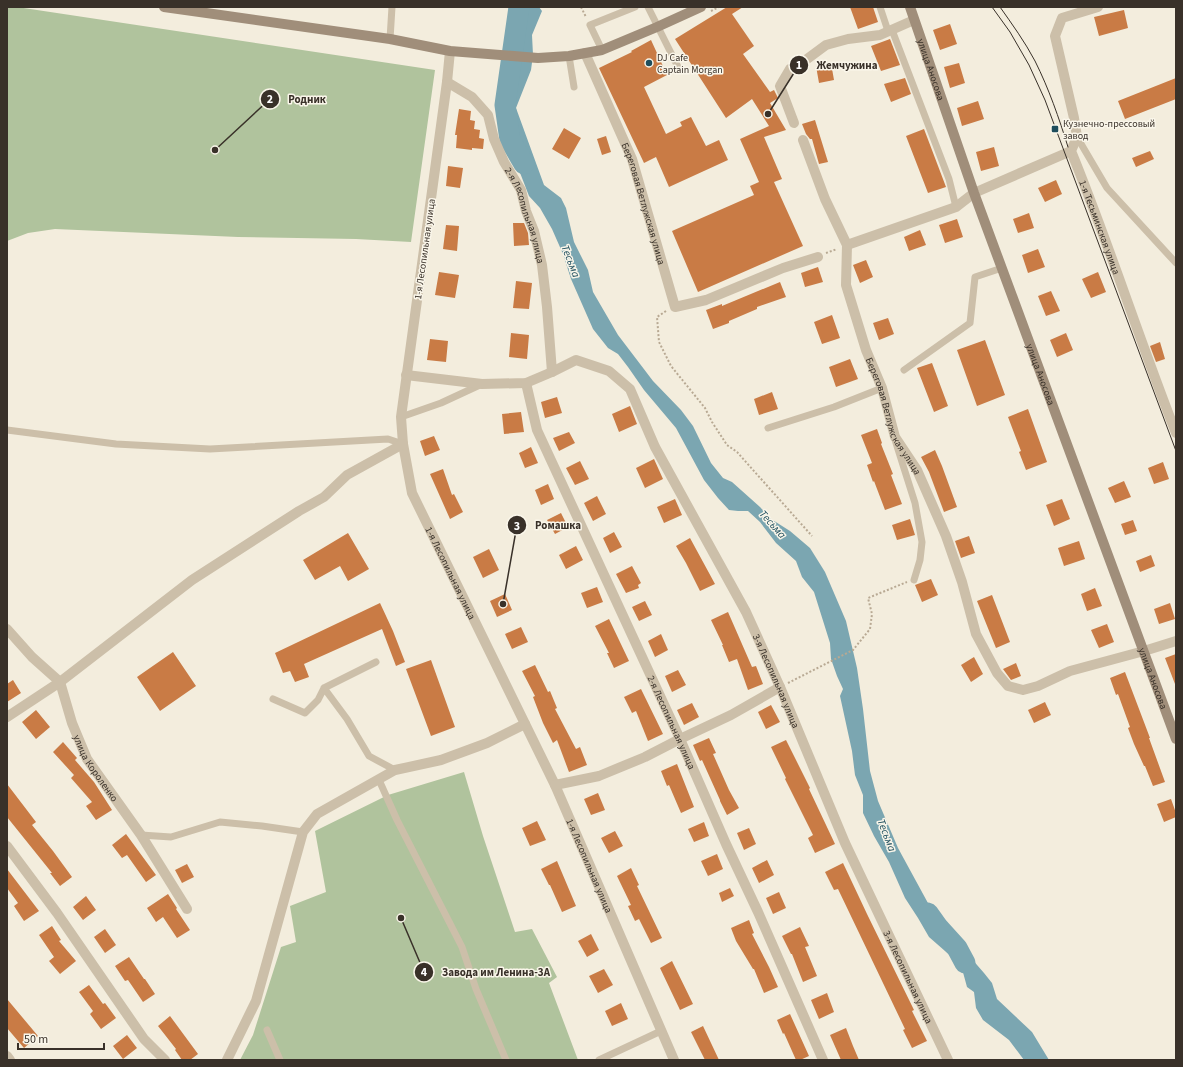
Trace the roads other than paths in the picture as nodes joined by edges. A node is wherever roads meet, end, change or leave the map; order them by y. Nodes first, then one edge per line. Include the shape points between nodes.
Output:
1 (166, 7) edge
2 (392, 7) edge
3 (635, 7) edge
4 (648, 7) edge
5 (702, 7) edge
6 (880, 7) edge
7 (910, 7) edge
8 (1098, 7) edge
9 (914, 20) junction
10 (657, 27) junction
11 (890, 30) junction
12 (390, 39) junction
13 (602, 50) junction
14 (450, 51) junction
15 (584, 53) junction
16 (569, 56) junction
17 (678, 68) dead end
18 (447, 82) junction
19 (574, 87) dead end
20 (794, 123) dead end
21 (1077, 137) junction
22 (803, 140) dead end
23 (1071, 151) junction
24 (974, 192) junction
25 (956, 207) junction
26 (847, 244) junction
27 (818, 257) road end
28 (1176, 263) edge
29 (1002, 268) junction
30 (904, 370) dead end
31 (552, 372) junction
32 (406, 375) junction
33 (526, 383) junction
34 (482, 384) junction
35 (882, 388) junction
36 (401, 417) junction
37 (768, 428) dead end
38 (7, 430) edge
39 (1176, 433) edge
40 (895, 437) junction
41 (403, 444) junction
42 (914, 580) road end
43 (7, 629) edge
44 (1176, 642) edge
45 (1144, 651) junction
46 (376, 662) dead end
47 (60, 682) junction
48 (780, 687) junction
49 (324, 688) junction
50 (274, 699) dead end
51 (7, 717) edge
52 (525, 724) junction
53 (680, 739) junction
54 (1176, 739) edge
55 (395, 770) junction
56 (379, 780) junction
57 (555, 785) junction
58 (303, 832) junction
59 (141, 835) junction
60 (7, 846) edge
61 (187, 909) dead end
62 (267, 1030) dead end
63 (661, 1032) junction
64 (7, 1056) edge
65 (10, 1060) edge
66 (165, 1060) edge
67 (227, 1060) edge
68 (280, 1060) edge
69 (506, 1060) edge
70 (599, 1060) edge
71 (674, 1060) edge
72 (823, 1060) edge
73 (948, 1060) edge

1 - 12 main road
2 - 12 lane
3 - 13 lane via 590,25
4 - 10 lane
5 - 10 main road
6 - 11 lane
7 - 9 main road, улица Аносова
8 - 21 street via 1062,18 1054,36
9 - 11 street
9 - 24 main road, улица Аносова
10 - 13 main road
10 - 17 lane
11 - 20 street via 880,35 826,45 790,69 780,86
11 - 25 lane via 949,179
12 - 14 main road
13 - 15 main road
14 - 16 main road via 538,58
14 - 18 street, 1-я Лесопильная улица
15 - 16 main road
15 - 27 street, Береговая Ветлужская улица via 632,159 676,307 706,300 783,268
16 - 19 lane
18 - 31 street, 2-я Лесопильная улица via 472,97 488,115 494,140 521,190 542,266
18 - 32 street, 1-я Лесопильная улица
21 - 23 street
21 - 28 lane via 1107,188
22 - 26 street, Береговая Ветлужская улица via 825,199
23 - 24 street
23 - 39 street, 1-я Тесьминская улица
24 - 25 street
24 - 29 main road, улица Аносова
25 - 26 street
26 - 35 street, Береговая Ветлужская улица via 846,285 866,350
29 - 30 lane via 975,277 970,323
29 - 45 main road, улица Аносова
31 - 33 street, 3-я Лесопильная улица
31 - 48 street, 3-я Лесопильная улица via 576,360 609,371 630,389 655,447 746,612
32 - 34 street
32 - 36 street, 1-я Лесопильная улица
33 - 34 street
33 - 53 street, 2-я Лесопильная улица via 537,430
34 - 36 lane via 441,403
35 - 37 lane via 834,407
35 - 40 street, Береговая Ветлужская улица
36 - 41 street, 1-я Лесопильная улица
38 - 41 lane via 116,444 210,449 388,439
40 - 42 lane via 915,503 922,542
40 - 45 street, Береговая Ветлужская улица via 918,470 946,536 976,634 997,673 1008,686 1022,690 1038,686 1070,671
41 - 47 street via 347,475 324,497 192,580
41 - 52 street, 1-я Лесопильная улица via 412,492
43 - 47 street via 32,657
44 - 45 street
45 - 54 main road, улица Аносова
46 - 49 lane
47 - 51 street
47 - 59 street, улица Короленко via 72,723 87,759
48 - 53 street via 731,715
48 - 73 street, 3-я Лесопильная улица via 845,843
49 - 50 lane via 318,700 305,713
49 - 55 lane via 347,719 369,756
52 - 55 street via 487,743 441,760
52 - 57 street, 1-я Лесопильная улица
53 - 57 street via 645,757 598,776
53 - 72 street, 2-я Лесопильная улица
55 - 56 street
56 - 58 street via 317,814
56 - 69 lane via 462,947 476,989
57 - 63 street, 1-я Лесопильная улица
58 - 59 lane via 220,822 171,837
58 - 67 street via 256,1001
59 - 61 street, улица Короленко
60 - 66 street via 144,1039
62 - 68 lane
63 - 70 lane
63 - 71 street, 1-я Лесопильная улица
64 - 65 street

